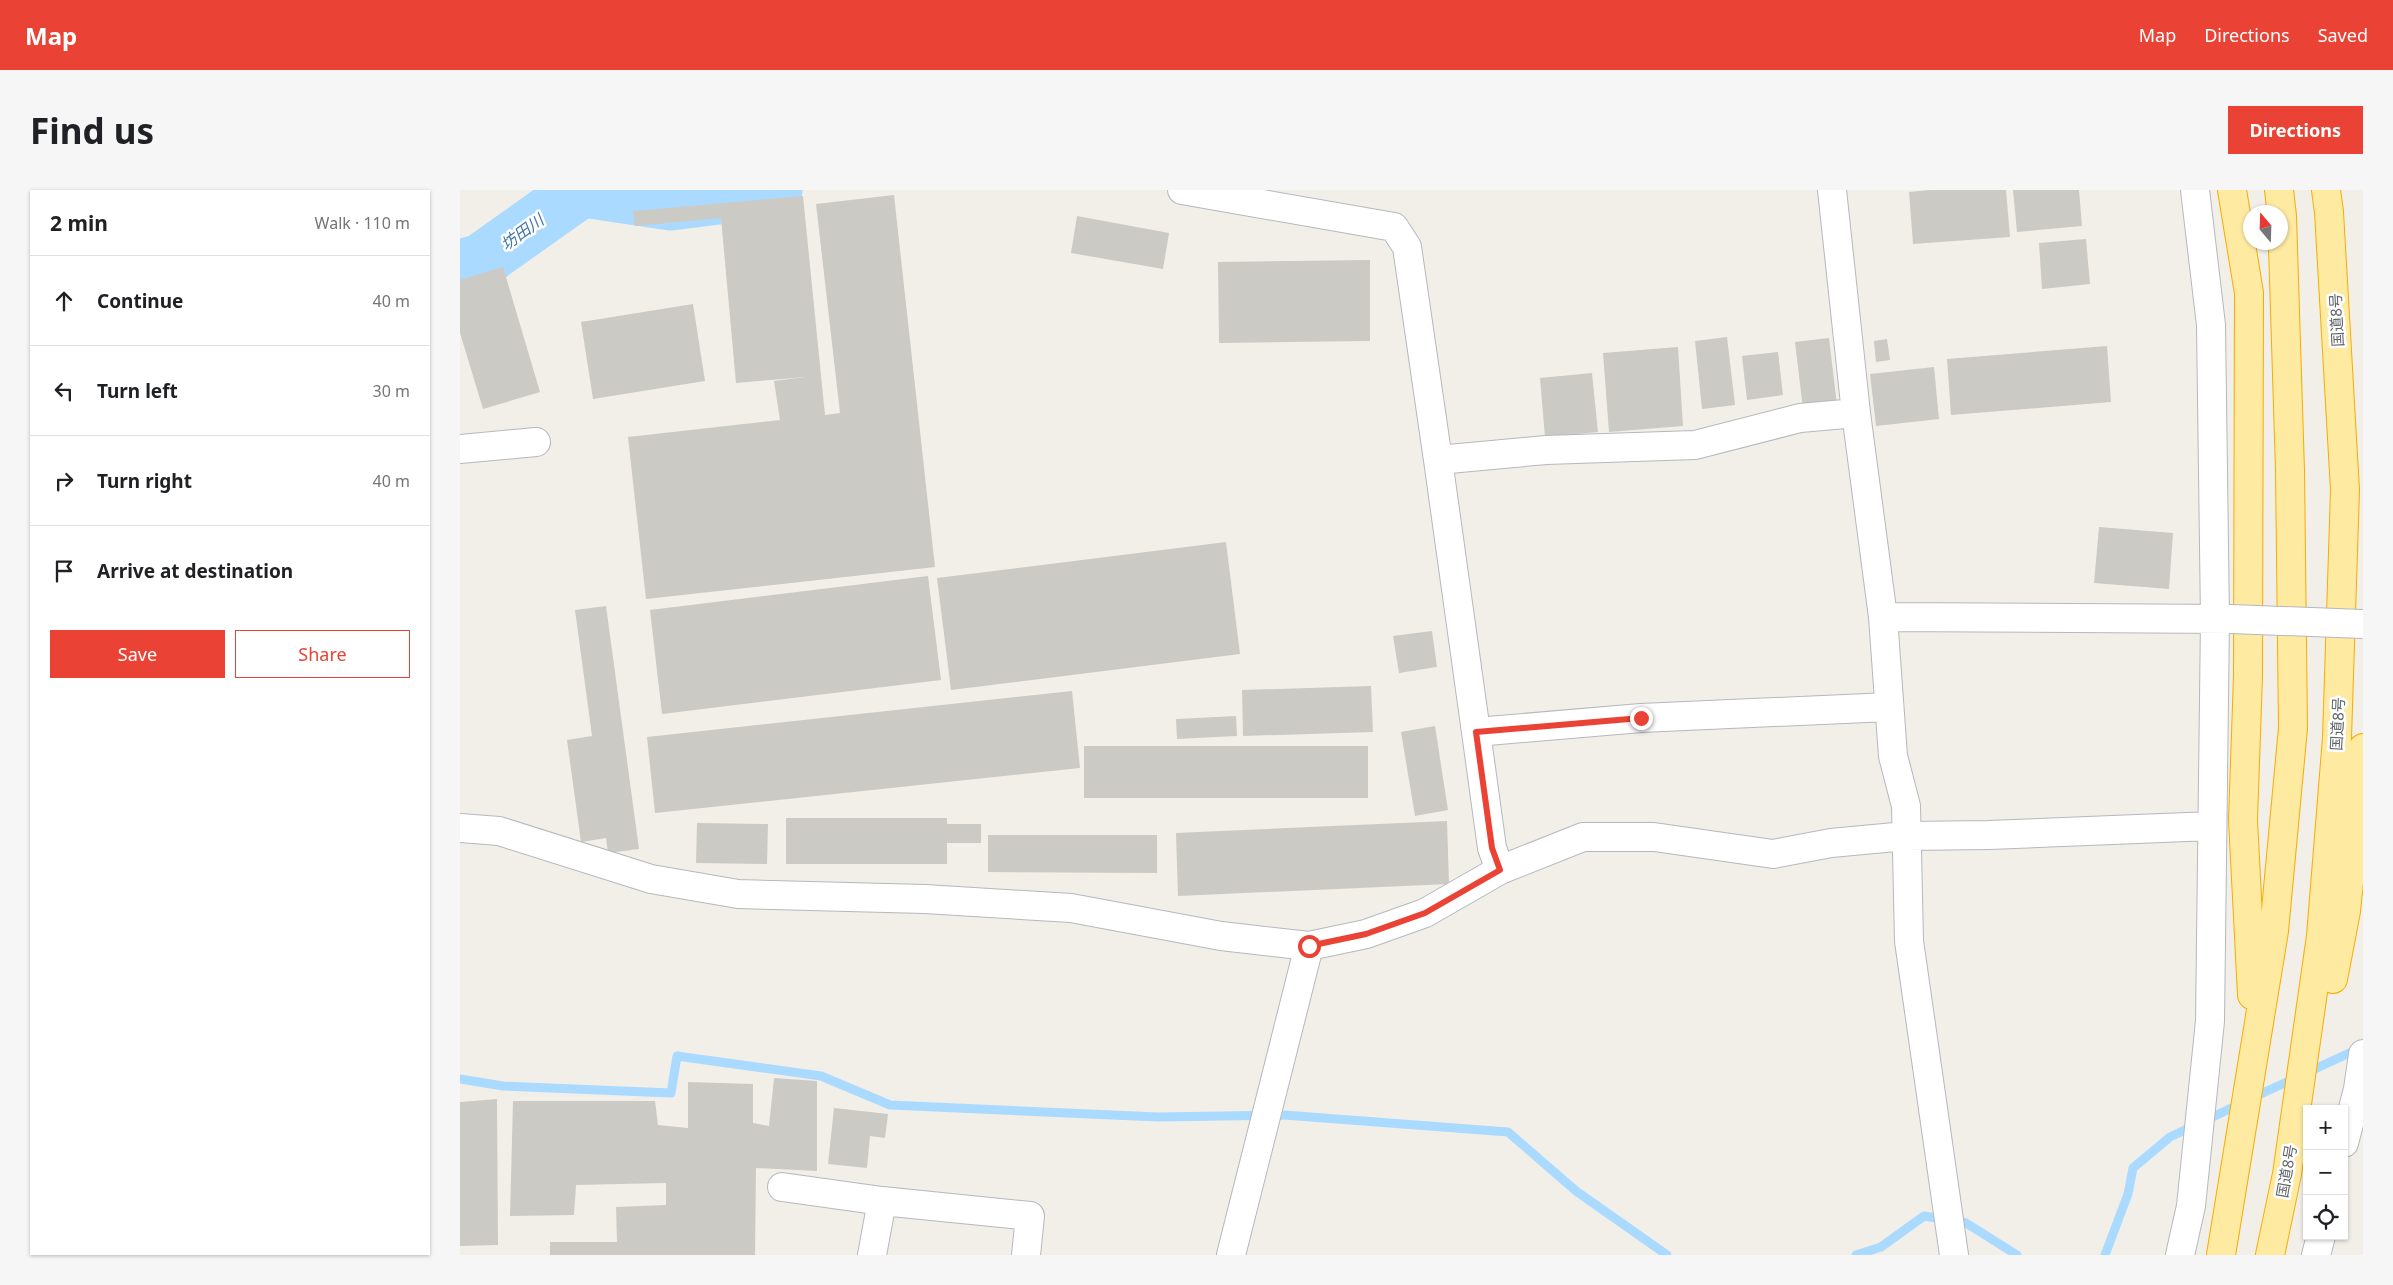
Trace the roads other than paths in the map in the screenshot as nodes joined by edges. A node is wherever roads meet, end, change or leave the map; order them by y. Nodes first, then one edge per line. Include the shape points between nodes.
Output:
1 (1182, 190) edge
2 (1832, 190) edge
3 (2195, 190) edge
4 (2232, 190) edge
5 (2279, 190) edge
6 (2326, 190) edge
7 (1856, 412) junction
8 (536, 442) dead end
9 (460, 449) edge
10 (1438, 460) junction
11 (1883, 617) junction
12 (2223, 619) junction
13 (2363, 624) edge
14 (1889, 707) junction
15 (1476, 732) junction
16 (2363, 748) edge
17 (2212, 826) junction
18 (460, 828) edge
19 (1906, 836) junction
20 (1500, 870) junction
21 (1309, 946) junction
22 (2254, 1052) junction
23 (2363, 1054) edge
24 (2348, 1128) edge
25 (2287, 1174) junction
26 (782, 1187) dead end
27 (882, 1201) junction
28 (2320, 1240) edge
29 (872, 1255) edge
30 (1026, 1255) edge
31 (1231, 1255) edge
32 (1954, 1255) edge
33 (2180, 1255) edge
34 (2220, 1255) edge
35 (2270, 1255) edge
36 (2316, 1255) edge

1 - 10 street via 1394,227 1407,246
2 - 7 street
3 - 12 street via 2211,325
4 - 22 highway via 2249,293 2248,666 2243,820
5 - 22 highway via 2289,451 2292,728 2274,930
6 - 25 highway, 国道8号 via 2345,490 2337,738 2321,936
7 - 10 street via 1800,418 1695,445 1546,450
7 - 11 street
8 - 9 street
10 - 15 street
11 - 12 street
11 - 14 street
12 - 13 street, bridge
12 - 17 street
14 - 15 street via 1641,718
14 - 19 street via 1893,756 1906,806
15 - 20 street via 1492,848
16 - 25 highway via 2346,911 2318,1056
17 - 19 street
17 - 33 street via 2210,1021 2191,1206
18 - 21 street via 499,831 651,879 738,894 925,899 1071,908 1221,936
19 - 20 street via 1773,854 1654,837 1582,836
19 - 32 street via 1909,941
20 - 21 street via 1425,913 1366,934
21 - 31 street
22 - 34 highway
23 - 24 street
25 - 35 highway, 国道8号
26 - 27 street
27 - 29 street
27 - 30 street via 1030,1216
28 - 36 street

